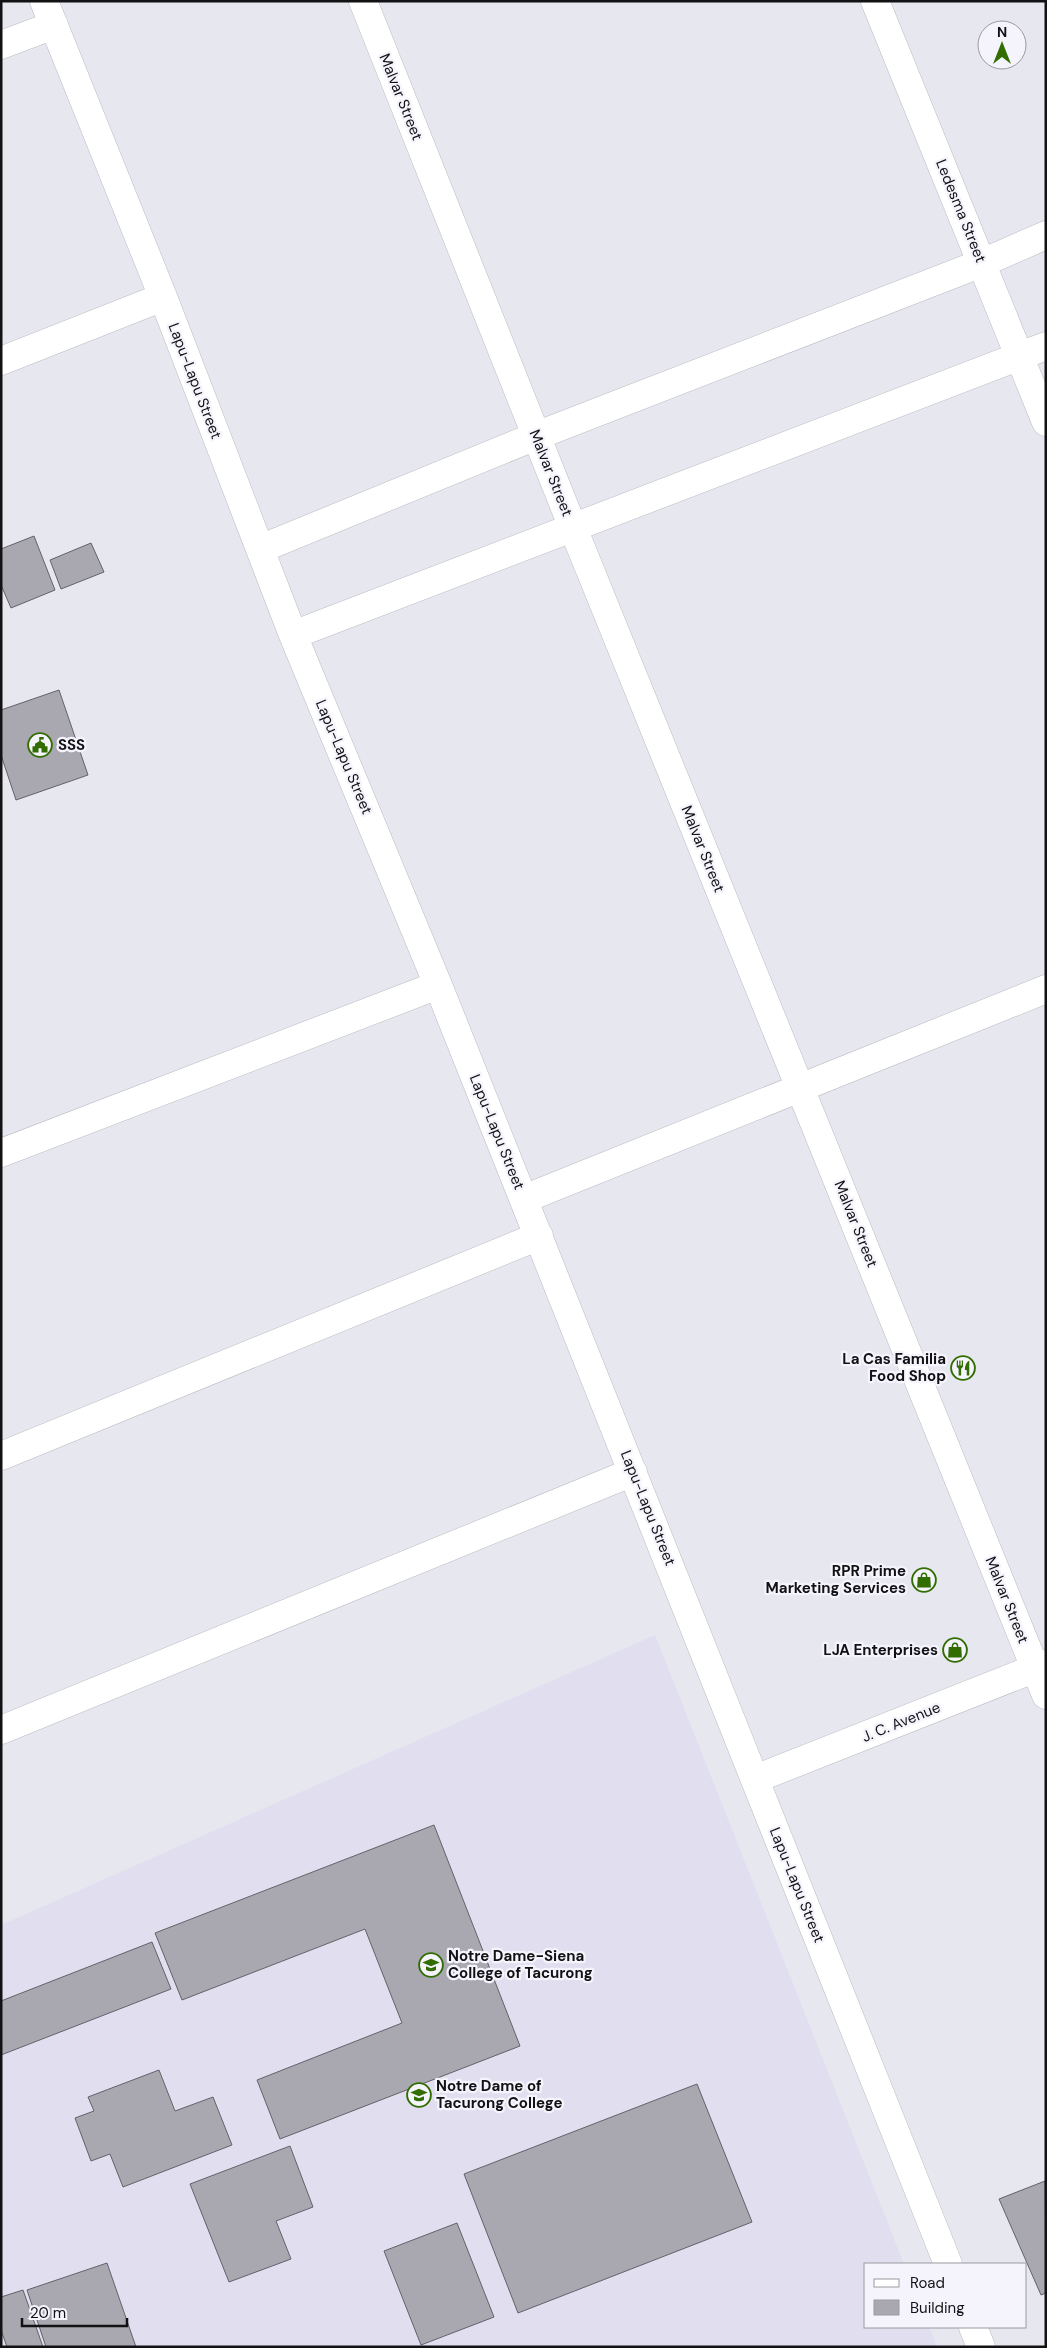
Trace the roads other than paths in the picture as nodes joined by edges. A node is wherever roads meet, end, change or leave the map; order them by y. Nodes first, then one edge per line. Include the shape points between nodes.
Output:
1 (363, 1) edge
2 (874, 1) edge
3 (49, 13) edge
4 (1, 45) edge
5 (1046, 235) edge
6 (982, 262) junction
7 (163, 297) junction
8 (1046, 346) edge
9 (1020, 357) junction
10 (1, 361) edge
11 (1046, 422) edge
12 (536, 436) junction
13 (573, 528) junction
14 (260, 549) junction
15 (293, 635) junction
16 (438, 985) junction
17 (1046, 989) edge
18 (801, 1088) junction
19 (1, 1153) edge
20 (524, 1199) junction
21 (539, 1236) junction
22 (1, 1456) edge
23 (633, 1472) junction
24 (1040, 1666) edge
25 (1046, 1695) edge
26 (1, 1730) edge
27 (755, 1780) junction
28 (948, 2263) edge
29 (973, 2328) edge
30 (980, 2347) edge

1 - 12 street, Malvar Street
2 - 6 street, Ledesma Street
3 - 4 street
3 - 7 street, Lapu-Lapu Street
5 - 6 street
6 - 9 street, Ledesma Street
6 - 12 street
7 - 10 street
7 - 14 street, Lapu-Lapu Street
8 - 9 street
9 - 11 street, Ledesma Street
9 - 13 street
12 - 13 street, Malvar Street
12 - 14 street
13 - 15 street
13 - 18 street, Malvar Street
14 - 15 street, Lapu-Lapu Street
15 - 16 street, Lapu-Lapu Street
16 - 19 street
16 - 20 street, Lapu-Lapu Street
17 - 18 street
18 - 20 street
18 - 24 street, Malvar Street
20 - 21 street, Lapu-Lapu Street
21 - 22 street
21 - 23 street, Lapu-Lapu Street
23 - 26 street
23 - 27 street, Lapu-Lapu Street
24 - 25 street, Malvar Street
24 - 27 street, J. C. Avenue
27 - 28 street, Lapu-Lapu Street
29 - 30 street

